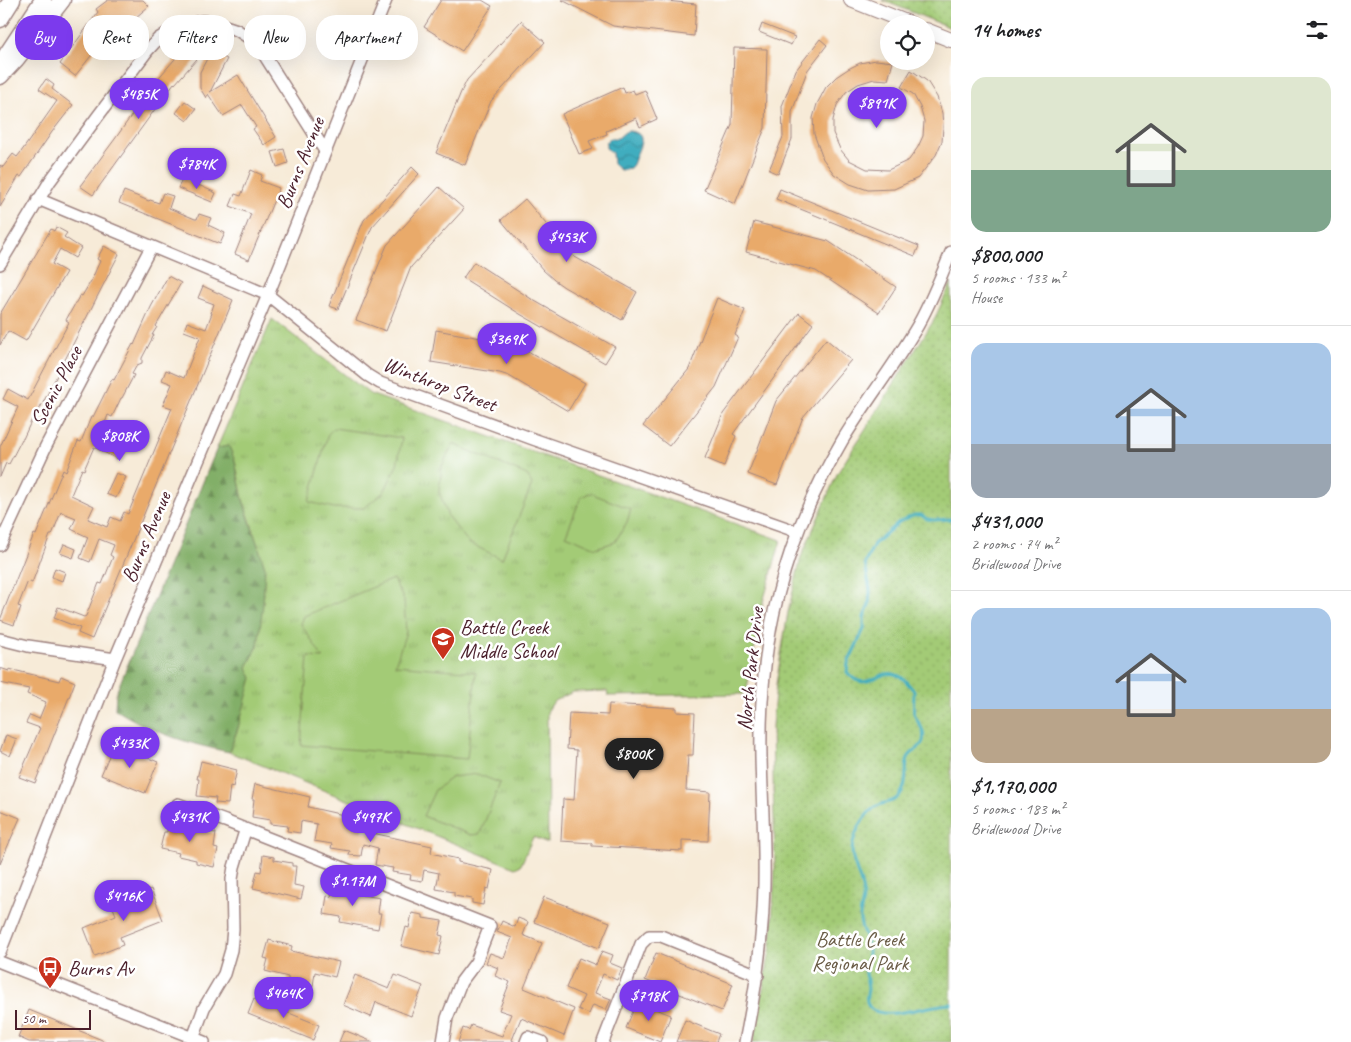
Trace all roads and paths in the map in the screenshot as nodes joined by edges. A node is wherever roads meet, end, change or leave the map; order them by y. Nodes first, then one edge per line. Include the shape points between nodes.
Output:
1 (12, 0) edge
2 (43, 0) edge
3 (62, 0) edge
4 (386, 0) edge
5 (851, 0) edge
6 (888, 15) edge
7 (0, 19) edge
8 (935, 34) edge
9 (951, 40) edge
10 (0, 65) edge
11 (0, 76) edge
12 (325, 151) junction
13 (38, 199) junction
14 (152, 247) junction
15 (951, 252) edge
16 (0, 264) edge
17 (268, 295) junction
18 (798, 532) junction
19 (0, 545) edge
20 (0, 639) edge
21 (115, 659) junction
22 (178, 804) dead end
23 (246, 831) junction
24 (0, 952) edge
25 (0, 962) edge
26 (758, 975) junction
27 (198, 1040) edge
28 (443, 1042) edge
29 (526, 1042) edge
30 (542, 1042) edge
31 (603, 1042) edge
32 (745, 1042) edge

1 - 7 highway
2 - 10 highway
3 - 11 highway
4 - 12 street, Burns Avenue
5 - 6 main road
8 - 9 main road
12 - 13 street via 263,53 250,38 224,24 188,23 167,32 148,50
12 - 17 street, Burns Avenue
13 - 14 street, Winthrop Street
13 - 16 street
14 - 17 street, Winthrop Street
14 - 19 street, Scenic Place via 46,446
15 - 18 street, North Park Drive via 918,326 842,441
17 - 18 street, Winthrop Street via 380,383
17 - 21 street, Burns Avenue
18 - 26 street, North Park Drive via 772,622 763,690 764,882
20 - 21 street
21 - 24 street, Burns Avenue
22 - 23 street
23 - 27 street via 232,880 234,929 230,956 224,974 204,1008
23 - 28 street via 490,926 476,962 461,982 447,1018
25 - 27 street
26 - 31 street via 660,936 649,936 641,944
26 - 32 street, North Park Drive
29 - 30 street via 528,1037

